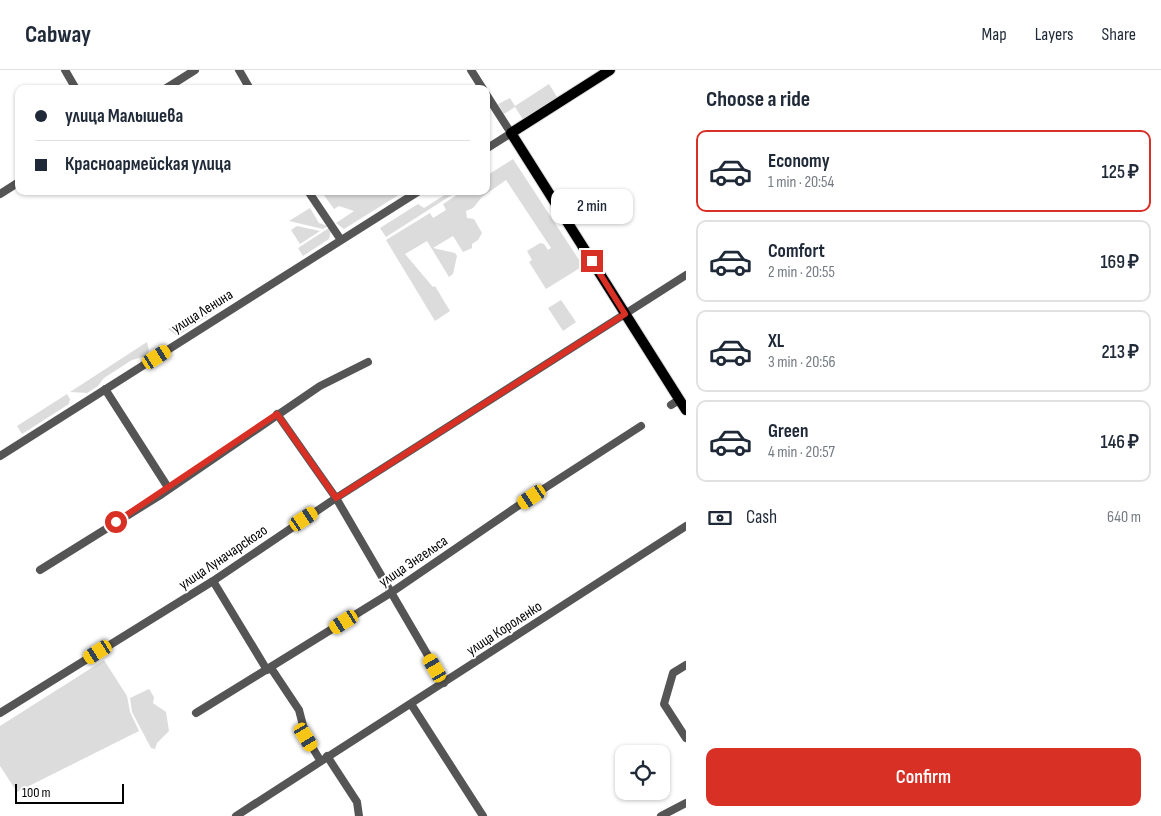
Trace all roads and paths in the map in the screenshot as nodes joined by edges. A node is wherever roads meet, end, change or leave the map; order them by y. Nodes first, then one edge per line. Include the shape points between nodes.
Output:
1 (65, 70) edge
2 (195, 70) edge
3 (239, 70) edge
4 (471, 70) edge
5 (610, 70) edge
6 (74, 85) edge
7 (171, 85) edge
8 (248, 85) edge
9 (480, 85) edge
10 (490, 100) edge
11 (511, 133) junction
12 (490, 146) edge
13 (15, 185) edge
14 (0, 194) edge
15 (311, 195) edge
16 (413, 195) edge
17 (341, 240) junction
18 (686, 275) edge
19 (625, 314) junction
20 (368, 362) dead end
21 (105, 389) junction
22 (686, 410) edge
23 (277, 414) junction
24 (641, 426) dead end
25 (0, 456) edge
26 (169, 489) junction
27 (336, 498) junction
28 (686, 526) edge
29 (40, 570) dead end
30 (214, 581) junction
31 (392, 592) junction
32 (686, 665) edge
33 (269, 669) junction
34 (444, 683) junction
35 (411, 704) junction
36 (0, 713) edge
37 (196, 713) dead end
38 (686, 738) edge
39 (323, 758) junction
40 (686, 803) edge
41 (236, 816) edge
42 (359, 816) edge
43 (484, 816) edge
44 (660, 816) edge

1 - 6 street
2 - 7 street
3 - 8 street
4 - 9 street
5 - 11 main road
10 - 11 street
11 - 12 street
11 - 19 main road
13 - 14 street
15 - 17 street
16 - 17 street, улица Ленина
17 - 21 street, улица Ленина
18 - 19 street, улица Луначарского
19 - 22 main road via 675,403
19 - 27 street, улица Луначарского
20 - 23 street via 320,386
21 - 25 street, улица Ленина
21 - 26 street
23 - 26 street
23 - 27 street
24 - 31 street, улица Энгельса
26 - 29 street
27 - 30 street, улица Луначарского
27 - 31 street
28 - 34 street, улица Короленко
30 - 33 street
30 - 36 street, улица Луначарского
31 - 33 street, улица Энгельса
31 - 34 street
32 - 38 street via 673,673 664,704
33 - 37 street, улица Энгельса
33 - 39 street via 299,710 306,737
34 - 35 street, улица Короленко
35 - 39 street, улица Короленко
35 - 43 street
39 - 41 street, улица Короленко
39 - 42 street via 357,802
40 - 44 street

